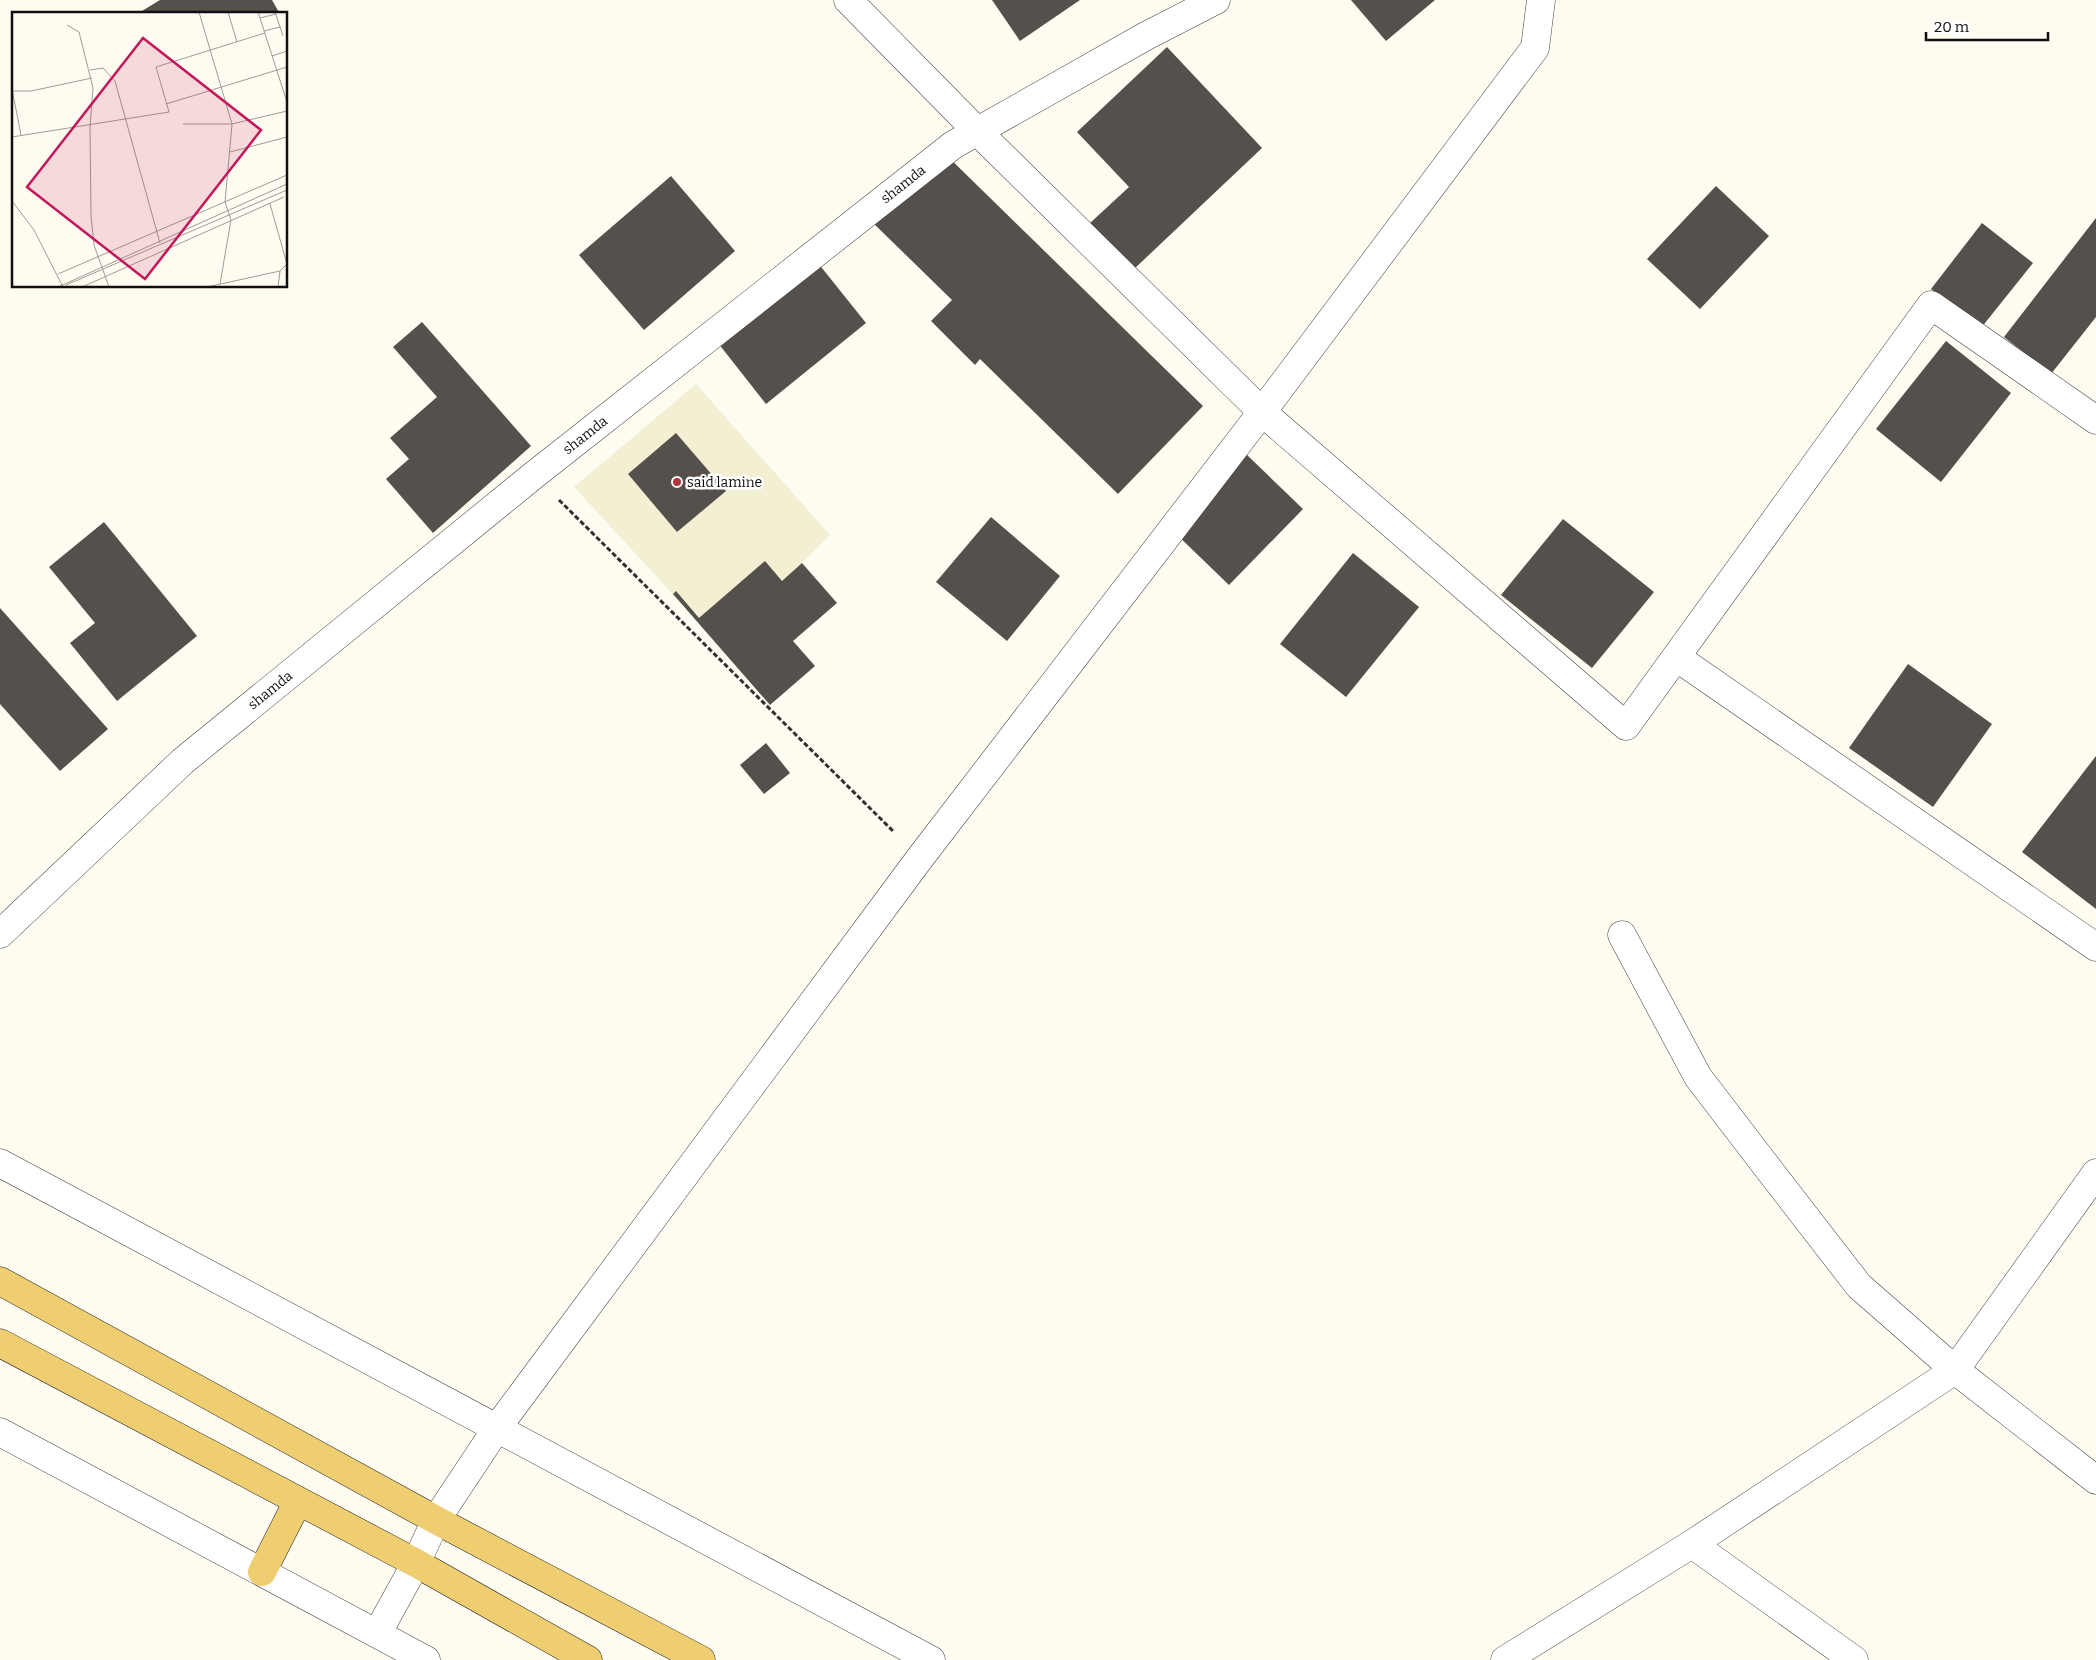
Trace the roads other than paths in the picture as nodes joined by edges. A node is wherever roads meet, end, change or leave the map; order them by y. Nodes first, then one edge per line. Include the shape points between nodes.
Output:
1 (848, 0) edge
2 (1216, 0) edge
3 (1541, 0) edge
4 (977, 131) junction
5 (1262, 412) junction
6 (2096, 420) edge
7 (1676, 656) junction
8 (0, 934) edge
9 (1622, 935) dead end
10 (2096, 947) edge
11 (0, 1163) edge
12 (2096, 1173) edge
13 (0, 1280) edge
14 (0, 1343) edge
15 (1955, 1370) junction
16 (497, 1428) junction
17 (0, 1432) edge
18 (2096, 1480) edge
19 (298, 1501) junction
20 (436, 1520) junction
21 (1692, 1544) junction
22 (416, 1563) junction
23 (262, 1572) junction
24 (377, 1634) junction
25 (426, 1660) edge
26 (588, 1660) edge
27 (702, 1660) edge
28 (931, 1660) edge
29 (1505, 1660) edge
30 (1854, 1660) edge

1 - 4 street
2 - 4 street, shamda
3 - 5 street via 1535,48
4 - 5 street
4 - 8 street, shamda via 952,145 534,475 183,761
5 - 7 street via 1626,726
5 - 16 street via 920,858
6 - 7 street via 1931,305
7 - 10 street
9 - 15 street via 1698,1077 1859,1286
11 - 16 street
12 - 15 street
13 - 20 main road
14 - 19 main road
15 - 18 street
15 - 21 street
16 - 20 street
16 - 28 street
17 - 23 street
19 - 22 main road
19 - 23 main road
20 - 22 street
20 - 27 main road
21 - 29 street
21 - 30 street
22 - 24 street
22 - 26 main road
23 - 24 street
24 - 25 street

